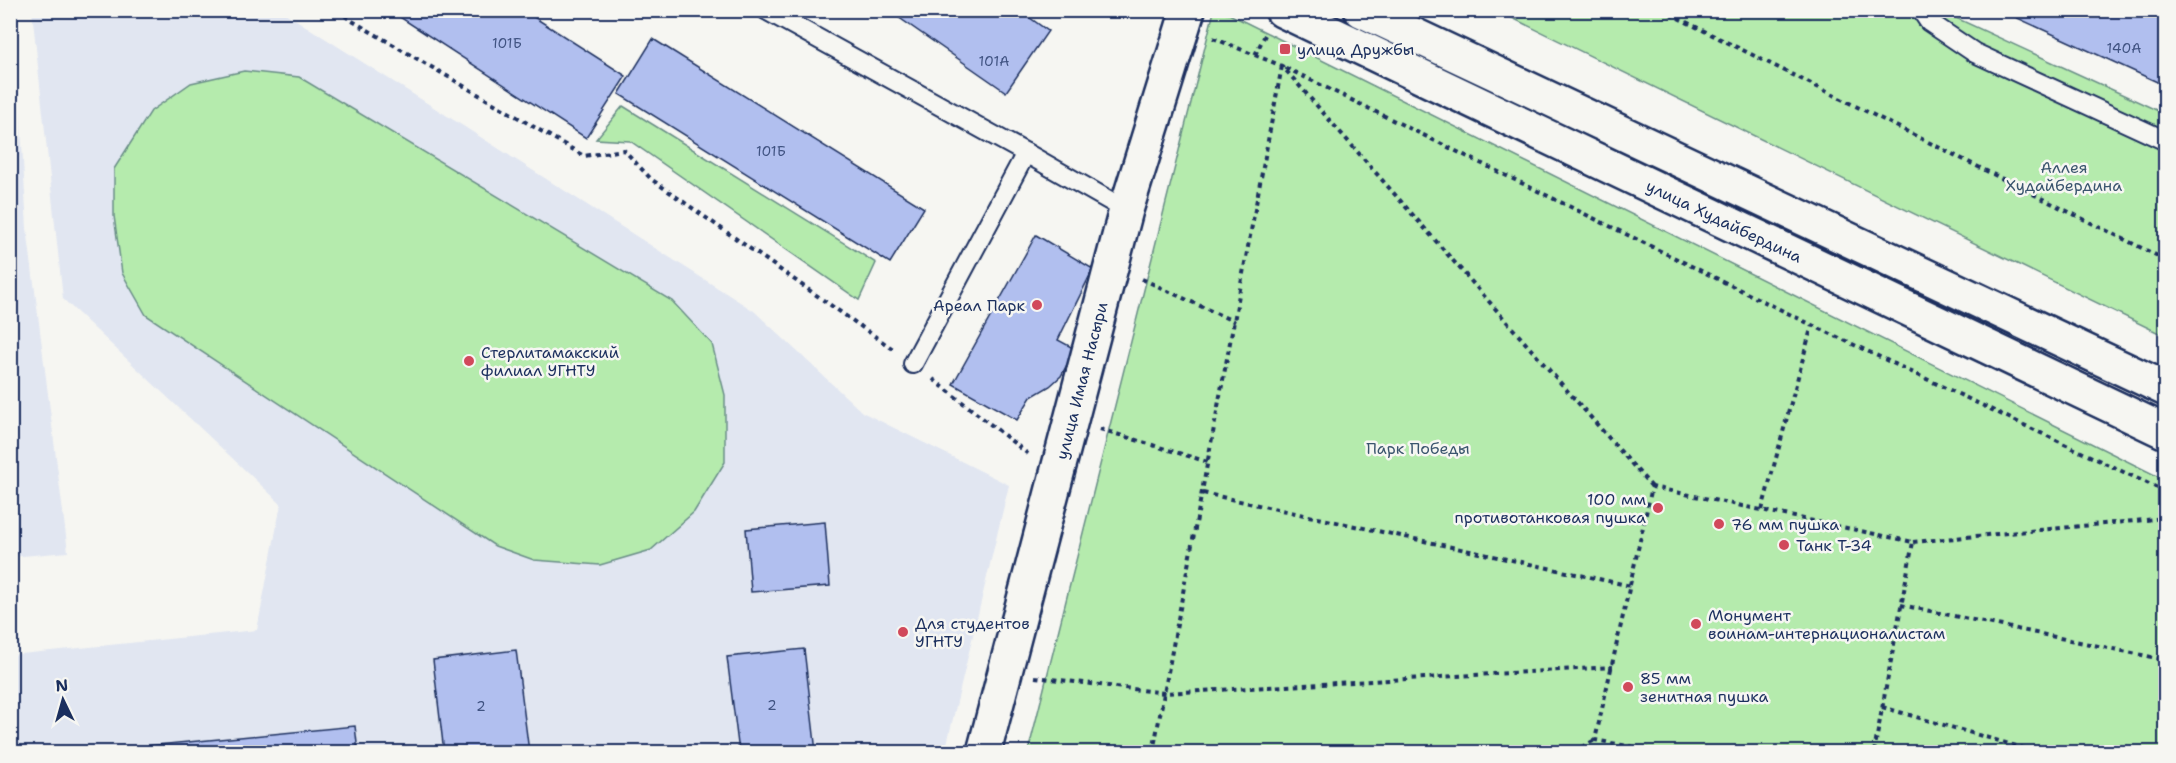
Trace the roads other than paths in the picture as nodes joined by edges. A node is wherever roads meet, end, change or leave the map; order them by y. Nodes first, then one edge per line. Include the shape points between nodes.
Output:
1 (766, 10) edge
2 (1362, 10) edge
3 (1921, 10) edge
4 (1275, 20) edge
5 (1196, 22) edge
6 (2166, 141) edge
7 (1026, 153) junction
8 (1126, 210) junction
9 (913, 364) road end
10 (2166, 389) edge
11 (2166, 432) edge
12 (984, 753) edge

1 - 7 lane
2 - 10 main road
3 - 6 lane via 1929,22 1975,53
4 - 11 main road, улица Худайбердина
5 - 8 main road, улица Имая Насыри
7 - 8 lane
7 - 9 lane
8 - 12 main road, улица Имая Насыри

